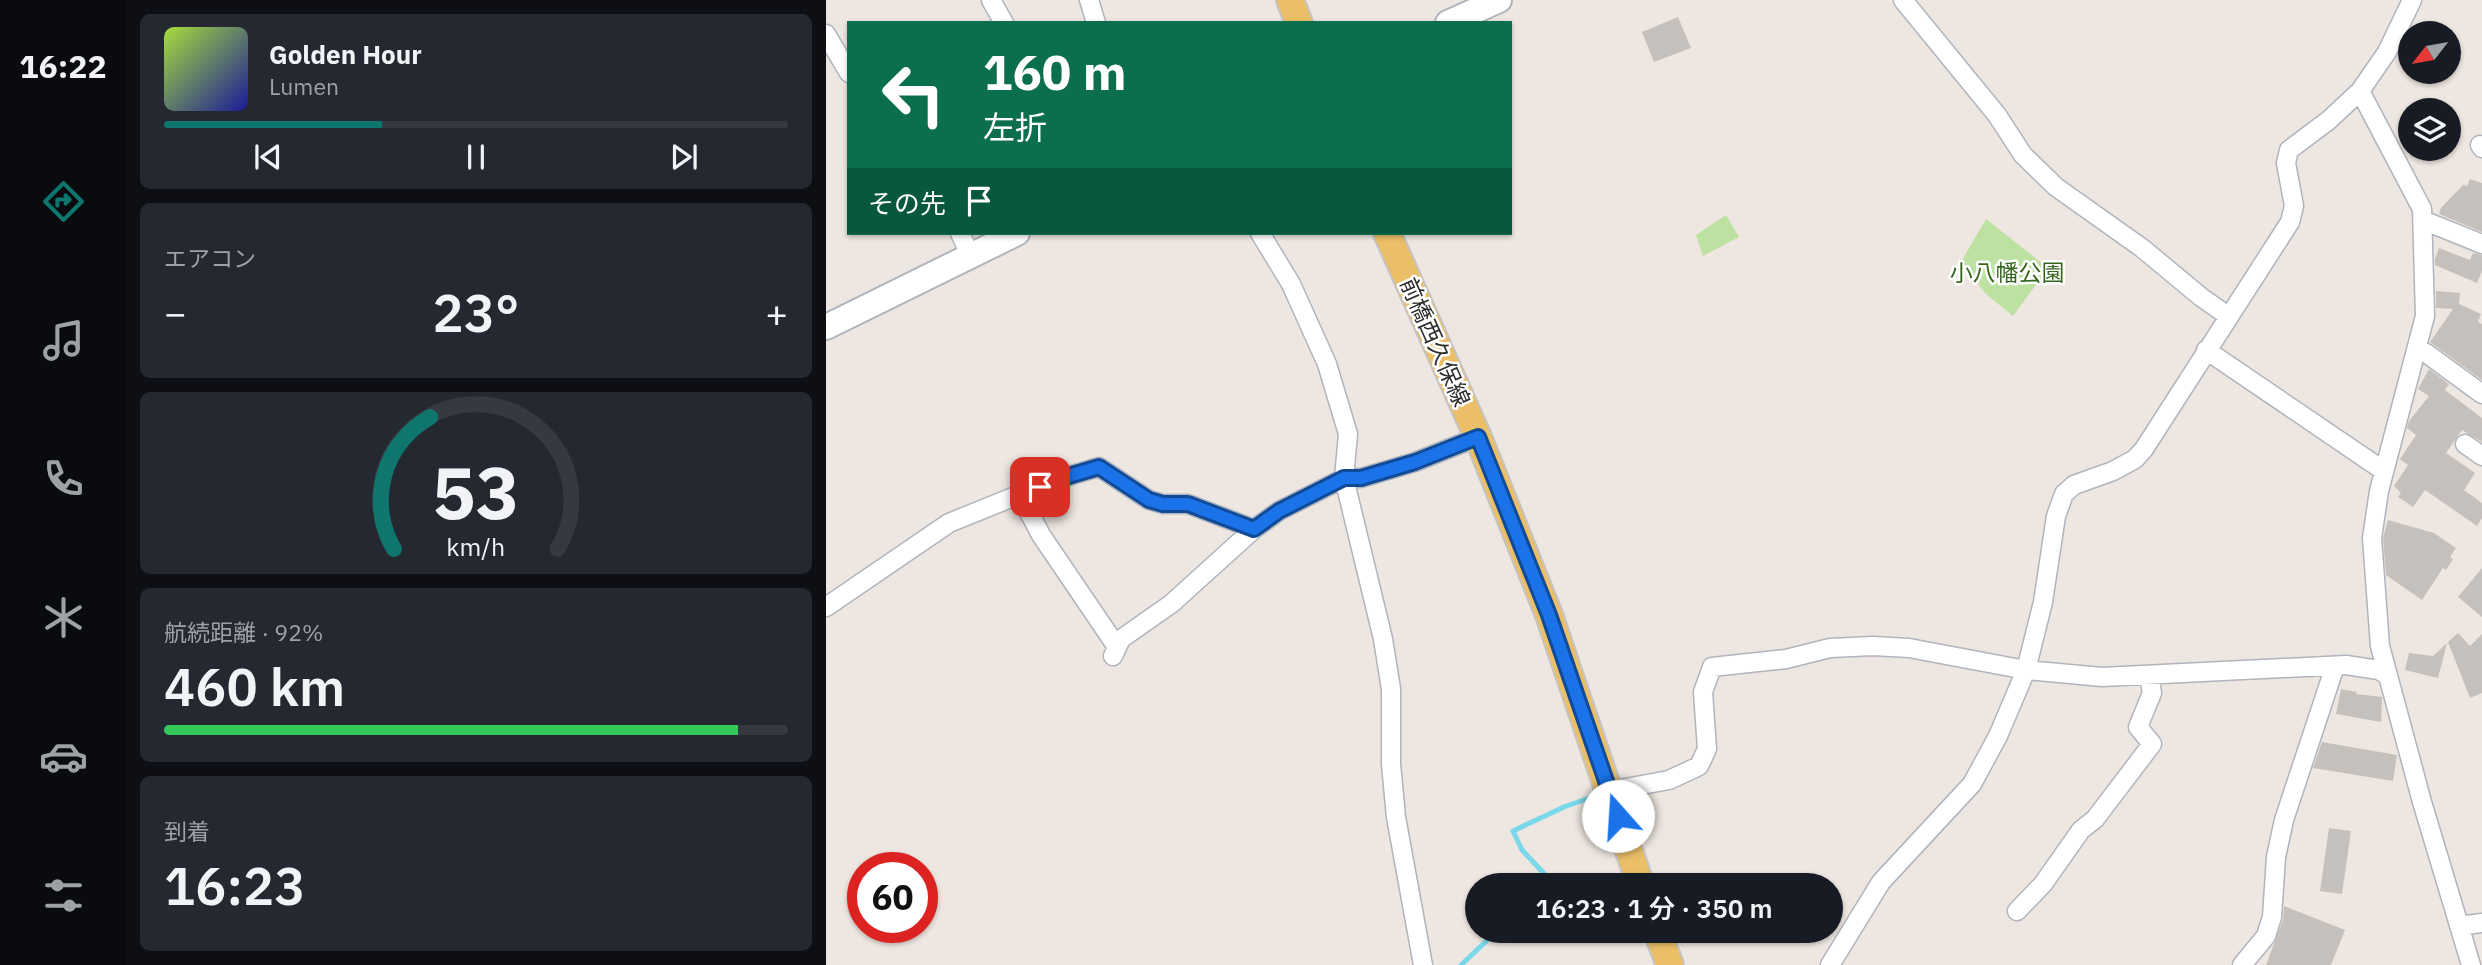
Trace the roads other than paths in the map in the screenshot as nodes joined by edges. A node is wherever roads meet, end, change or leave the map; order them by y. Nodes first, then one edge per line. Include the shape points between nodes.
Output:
1 (991, 0) edge
2 (1089, 0) edge
3 (1290, 0) edge
4 (1499, 0) edge
5 (1903, 0) edge
6 (2412, 0) edge
7 (1003, 21) edge
8 (1096, 21) edge
9 (1298, 21) edge
10 (1452, 21) edge
11 (826, 34) edge
12 (847, 70) edge
13 (2360, 91) junction
14 (2423, 223) junction
15 (1008, 235) edge
16 (1262, 235) edge
17 (1388, 235) edge
18 (965, 244) edge
19 (2482, 244) edge
20 (2228, 316) junction
21 (826, 327) edge
22 (2206, 350) junction
23 (2417, 350) junction
24 (2482, 394) edge
25 (1478, 437) junction
26 (2465, 444) dead end
27 (2482, 456) edge
28 (2384, 471) junction
29 (1344, 478) junction
30 (1020, 495) junction
31 (1254, 529) junction
32 (826, 607) edge
33 (2335, 666) junction
34 (2025, 670) junction
35 (2149, 675) junction
36 (2387, 675) junction
37 (1609, 791) junction
38 (1637, 873) edge
39 (2017, 911) dead end
40 (2482, 923) edge
41 (2459, 926) junction
42 (1662, 943) edge
43 (1423, 965) edge
44 (1670, 965) edge
45 (1830, 965) edge
46 (2242, 965) edge
47 (2471, 965) edge

1 - 7 street
2 - 8 street
3 - 9 main road
4 - 10 main road
5 - 20 street via 1997,115 2023,155 2056,187
6 - 13 street via 2387,52
11 - 12 street
13 - 14 street via 2422,209
13 - 20 street via 2289,150 2286,163 2294,206 2290,222
14 - 19 street
14 - 23 street via 2425,316
15 - 18 main road
16 - 29 street via 1291,284 1327,364 1348,434
17 - 25 main road, 前橋西久保線
18 - 21 main road
20 - 22 street
22 - 28 street
22 - 34 street via 2135,459 2074,485 2064,494
23 - 24 street
23 - 28 street
25 - 29 street via 1415,462 1361,478
25 - 37 main road, 前橋西久保線 via 1549,615
26 - 27 street
28 - 36 street via 2372,538 2380,646
29 - 31 street
29 - 43 street via 1383,639 1391,690 1396,817
30 - 31 street via 1099,467 1149,500 1188,504
30 - 31 street via 1115,651 1121,639 1194,585
30 - 32 street via 949,523
33 - 35 street
33 - 36 street via 2362,666
33 - 46 street via 2284,820 2272,917 2261,943
34 - 35 street via 2102,677
34 - 37 street via 1909,648 1873,646 1830,648 1786,659 1712,667 1703,692 1707,749 1699,766 1669,780
34 - 45 street via 1998,736 1972,783 1881,882
35 - 39 street via 2152,693 2138,727 2152,744
36 - 41 street
37 - 38 main road, 前橋西久保線
40 - 41 street
41 - 47 street
42 - 44 main road

